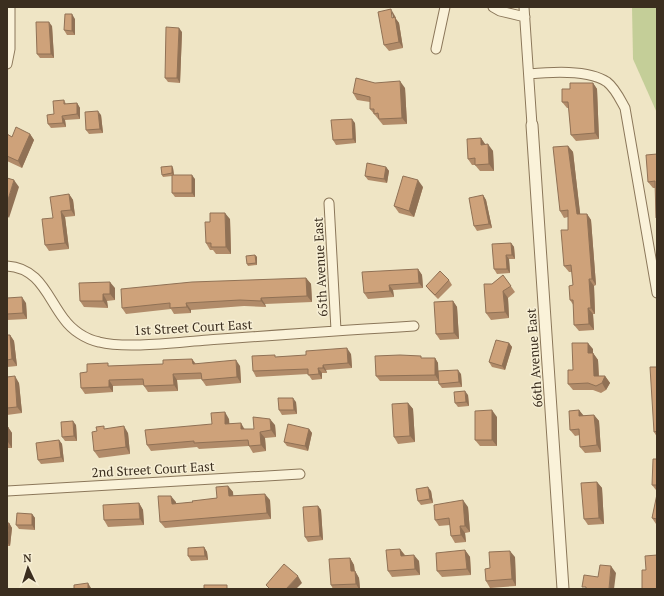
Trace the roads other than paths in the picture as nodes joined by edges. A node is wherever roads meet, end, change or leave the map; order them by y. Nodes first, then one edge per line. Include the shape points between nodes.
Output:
1 (10, 7) edge
2 (445, 7) edge
3 (493, 7) edge
4 (524, 7) edge
5 (525, 17) junction
6 (436, 49) dead end
7 (7, 64) edge
8 (529, 74) junction
9 (532, 125) joint
10 (329, 203) dead end
11 (7, 266) edge
12 (657, 293) edge
13 (414, 326) dead end
14 (336, 330) junction
15 (300, 474) dead end
16 (7, 491) edge
17 (563, 589) edge

1 - 7 street via 10,49
2 - 6 street
3 - 5 street
4 - 5 street
5 - 8 street
8 - 9 street
8 - 12 street via 570,73 600,79 607,82 625,108
9 - 17 street, 66th Avenue East
10 - 14 street, 65th Avenue East
11 - 14 street, 1st Street Court East via 30,273 41,283 64,320 79,334 98,342 144,344
13 - 14 street, 1st Street Court East
15 - 16 street, 2nd Street Court East

